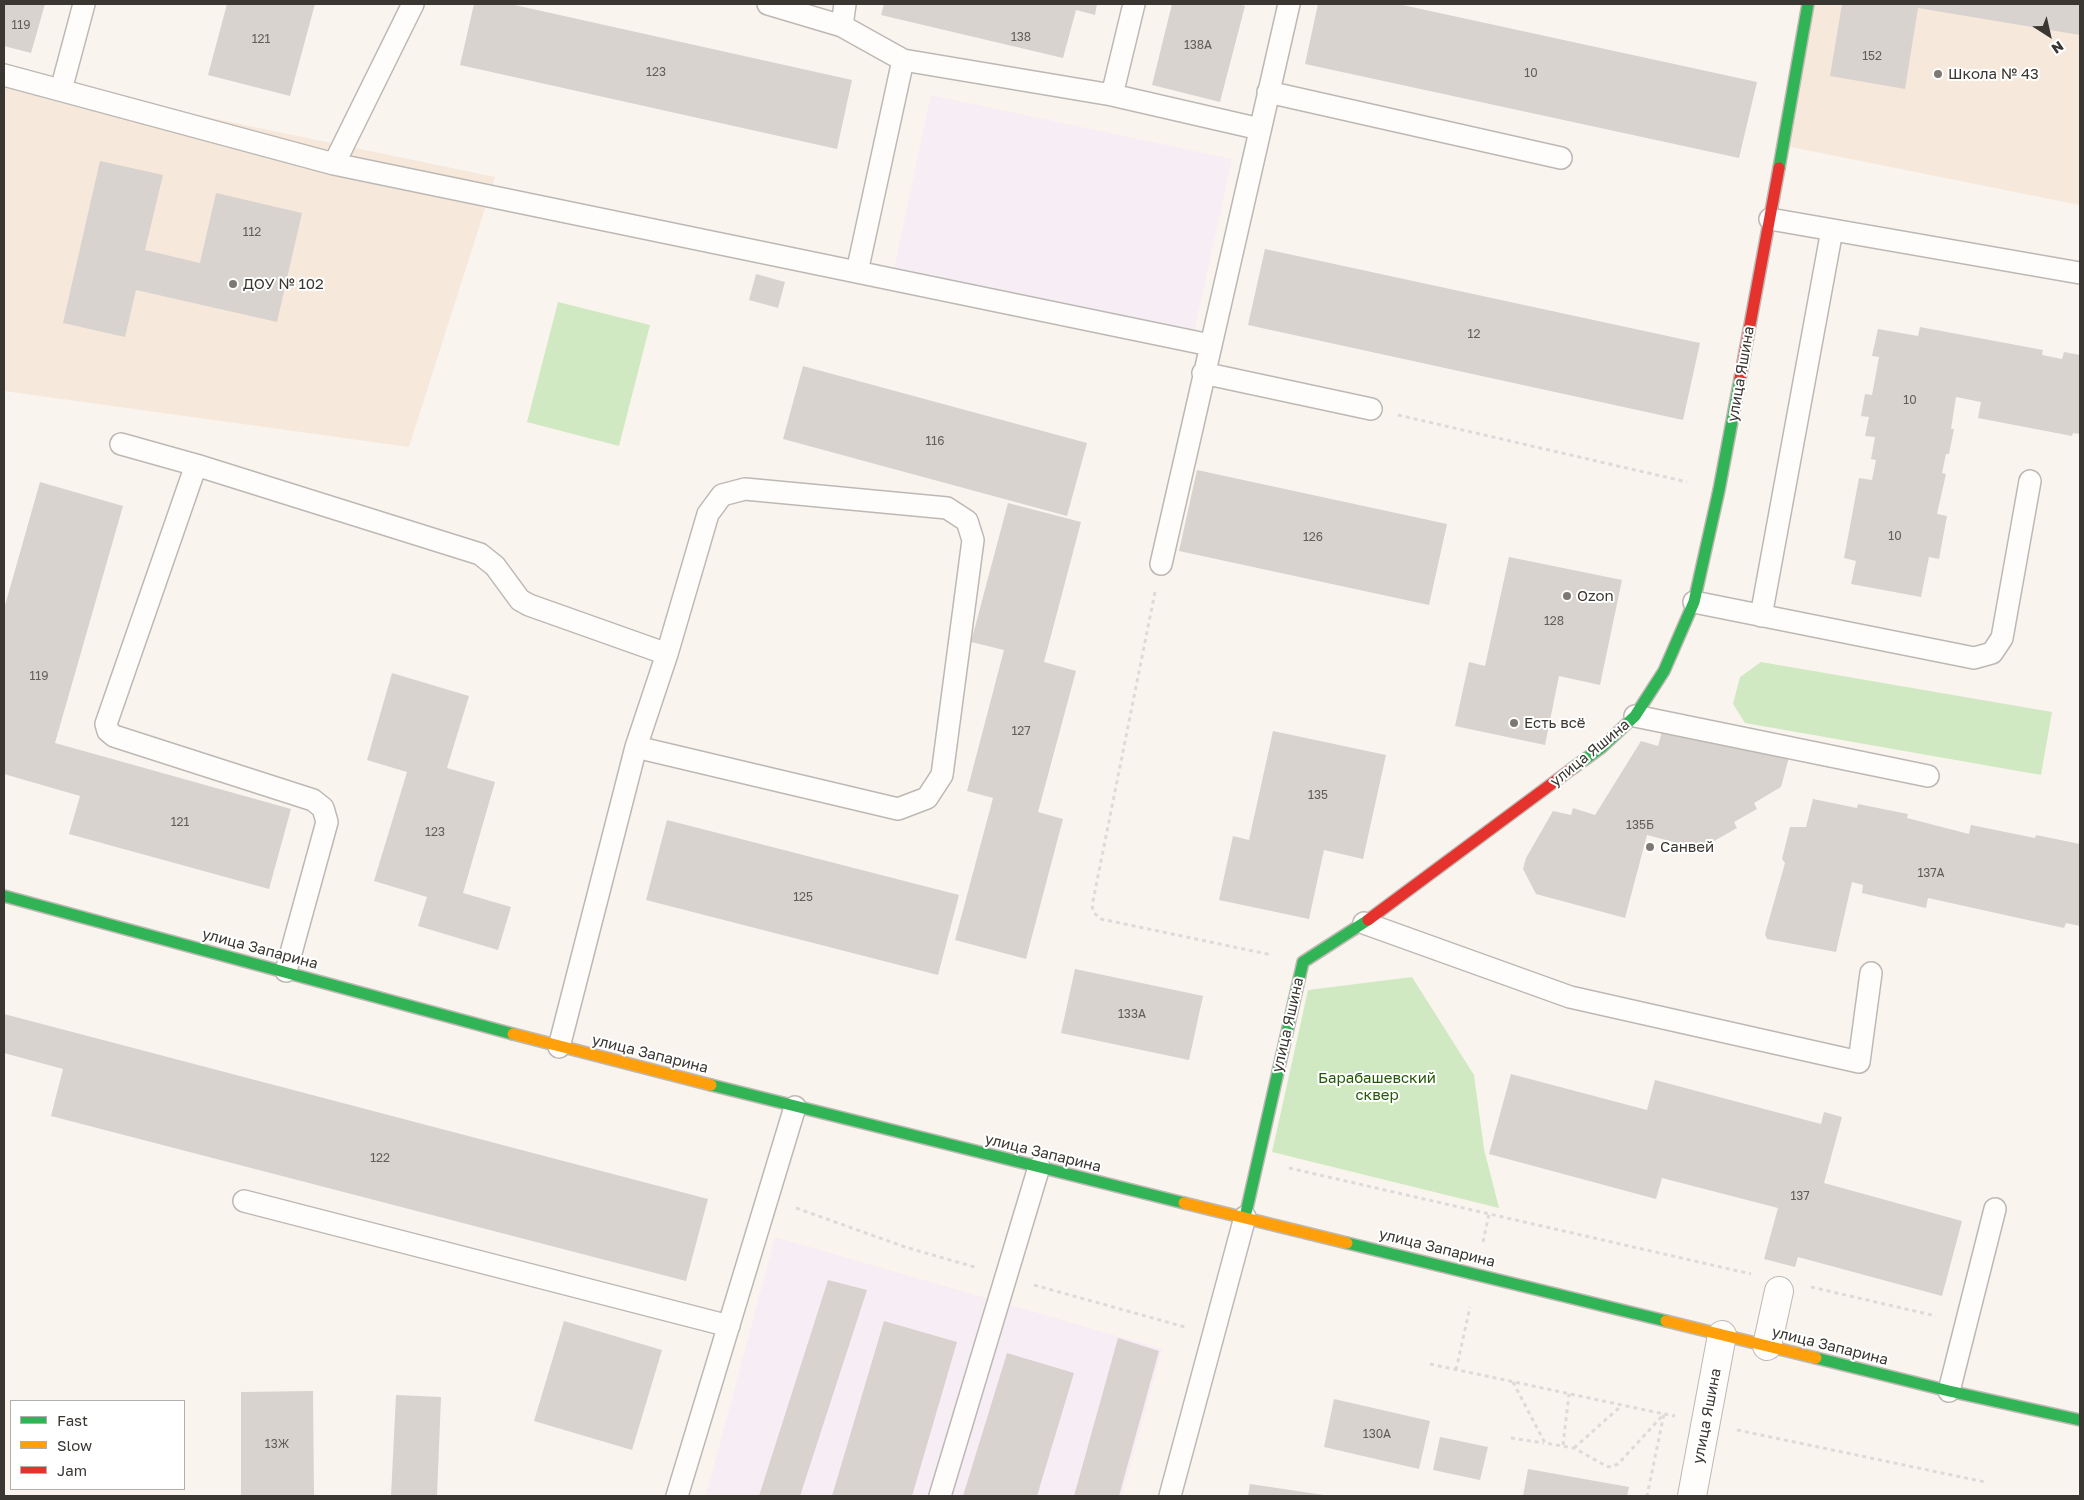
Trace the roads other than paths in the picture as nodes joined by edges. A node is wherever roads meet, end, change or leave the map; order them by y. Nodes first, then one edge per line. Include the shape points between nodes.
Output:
1 (84, 4) edge
2 (413, 4) edge
3 (768, 4) edge
4 (845, 4) edge
5 (1134, 4) edge
6 (1289, 4) edge
7 (1808, 4) edge
8 (842, 26) junction
9 (903, 60) junction
10 (4, 75) edge
11 (61, 90) junction
12 (1268, 92) junction
13 (1112, 96) junction
14 (1260, 129) junction
15 (1561, 158) dead end
16 (334, 164) junction
17 (1770, 219) junction
18 (1832, 230) junction
19 (857, 272) junction
20 (2080, 273) edge
21 (1210, 345) junction
22 (1203, 373) junction
23 (1371, 408) road end
24 (121, 444) dead end
25 (196, 465) junction
26 (2030, 481) dead end
27 (1161, 564) road end
28 (1694, 602) junction
29 (1761, 616) junction
30 (667, 654) junction
31 (1636, 716) junction
32 (636, 747) junction
33 (1928, 776) dead end
34 (4, 896) edge
35 (1364, 922) junction
36 (286, 971) junction
37 (1871, 973) dead end
38 (559, 1047) junction
39 (795, 1106) junction
40 (1039, 1167) junction
41 (244, 1201) dead end
42 (1995, 1209) dead end
43 (1245, 1217) junction
44 (1779, 1292) dead end
45 (729, 1326) junction
46 (1722, 1335) junction
47 (1767, 1346) junction
48 (1949, 1391) junction
49 (2080, 1420) edge
50 (677, 1496) edge
51 (940, 1496) edge
52 (1170, 1496) edge
53 (1692, 1496) edge

1 - 11 lane
2 - 16 lane
3 - 8 lane
4 - 8 lane
5 - 13 lane
6 - 12 lane
7 - 17 street, улица Яшина
8 - 9 lane
9 - 13 lane
9 - 19 lane
10 - 11 lane
11 - 16 lane
12 - 14 lane
12 - 15 lane
13 - 14 lane
14 - 21 lane
16 - 19 lane
17 - 18 lane
17 - 28 street, улица Яшина via 1719,490
18 - 20 lane
18 - 29 lane
19 - 21 lane
21 - 22 lane
22 - 23 lane
22 - 27 lane
24 - 25 lane
25 - 30 lane via 480,554 520,600 529,605
25 - 36 lane via 106,724 114,736 313,800 323,808 326,822
26 - 29 lane via 2002,638 1992,653 1974,658
28 - 29 lane
28 - 31 street, улица Яшина via 1664,671
30 - 32 lane
30 - 32 lane via 708,514 722,495 745,489 948,508 967,520 973,540 942,775 927,798 898,809
31 - 33 lane
31 - 35 street, улица Яшина via 1602,747
32 - 38 lane
34 - 36 street, улица Запарина
35 - 37 lane via 1570,997 1859,1062
35 - 43 street, улица Яшина via 1303,962
36 - 38 street, улица Запарина
38 - 39 street, улица Запарина
39 - 40 street, улица Запарина
39 - 45 lane
40 - 43 street, улица Запарина
40 - 51 lane
41 - 45 lane
42 - 48 lane
43 - 46 street, улица Запарина
43 - 52 lane
44 - 47 street
45 - 50 lane
46 - 47 street, улица Запарина
46 - 53 street, улица Яшина
47 - 48 street, улица Запарина
48 - 49 street, улица Запарина

